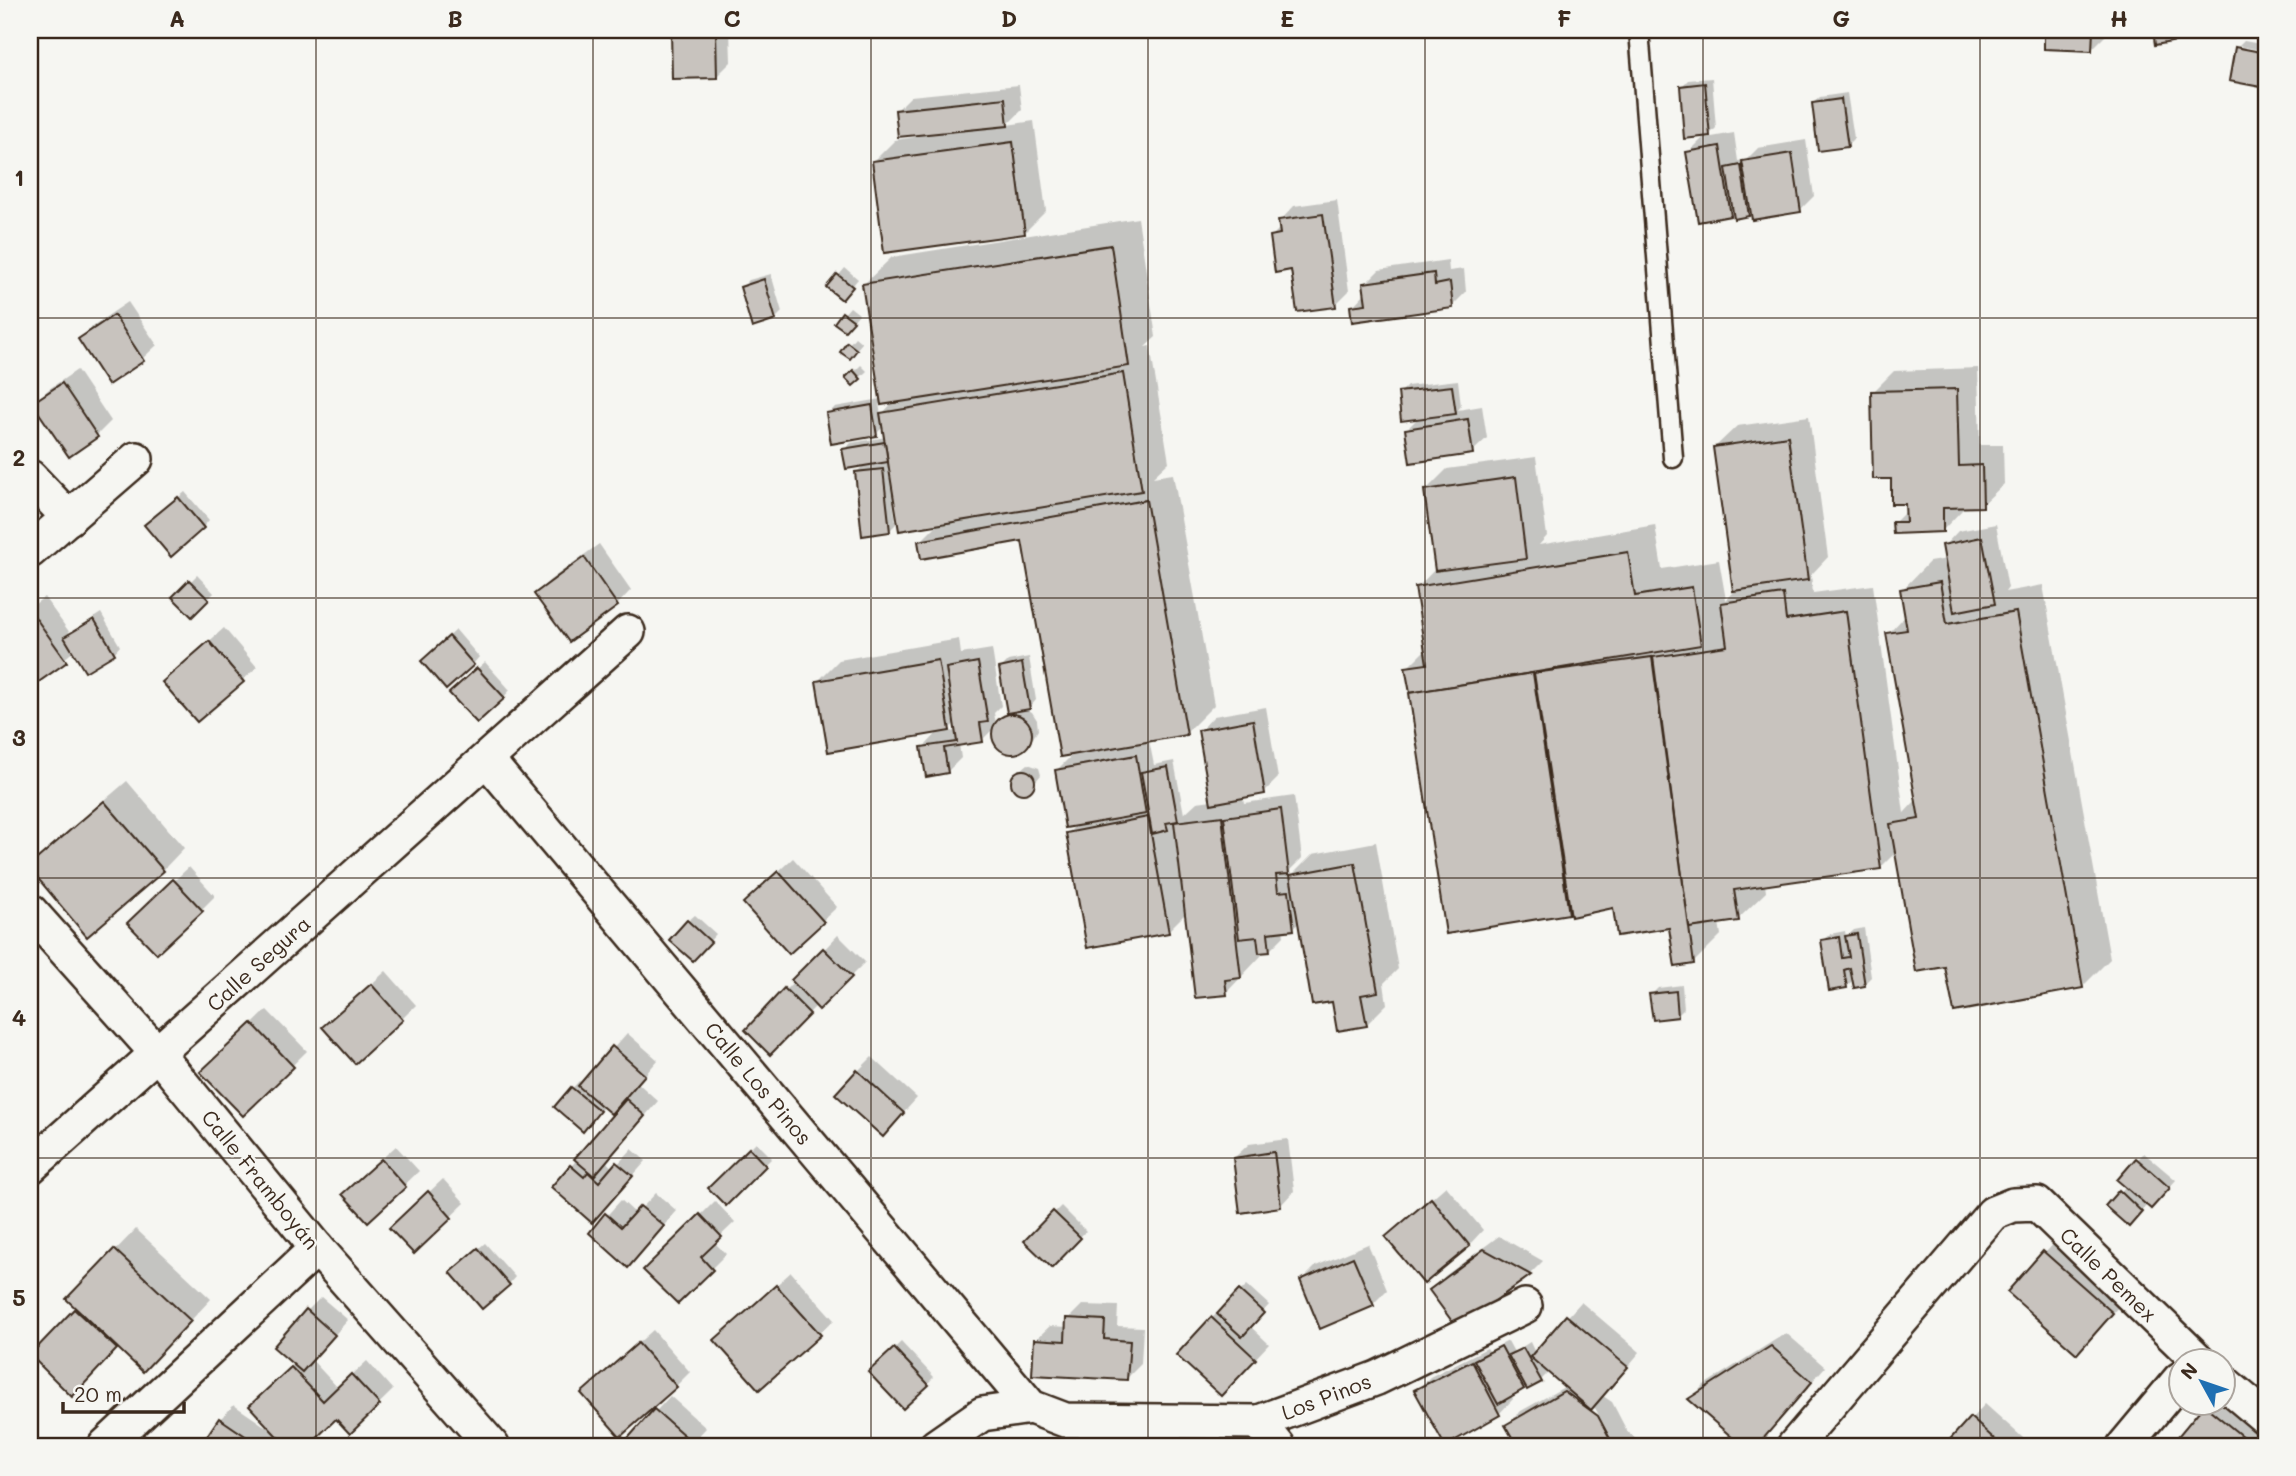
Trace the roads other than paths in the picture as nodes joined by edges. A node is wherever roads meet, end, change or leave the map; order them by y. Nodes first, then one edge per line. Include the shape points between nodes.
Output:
1 (1639, 30) edge
2 (1673, 458) dead end
3 (136, 459) dead end
4 (30, 477) edge
5 (69, 518) junction
6 (30, 551) edge
7 (628, 632) dead end
8 (487, 760) junction
9 (30, 911) edge
10 (156, 1053) junction
11 (30, 1167) edge
12 (317, 1248) junction
13 (1525, 1306) dead end
14 (2175, 1346) edge
15 (2236, 1393) edge
16 (2166, 1397) edge
17 (1031, 1406) junction
18 (2266, 1418) edge
19 (1269, 1434) edge
20 (105, 1446) edge
21 (492, 1446) edge
22 (936, 1446) edge
23 (1794, 1446) edge
24 (2124, 1446) edge

1 - 2 lane
3 - 5 street
4 - 5 street
5 - 6 street
7 - 8 street, Calle Segura
8 - 10 street, Calle Segura
8 - 17 street, Calle Los Pinos
9 - 10 street, Calle Framboyán
10 - 11 street, Calle Segura
10 - 12 street, Calle Framboyán
12 - 20 street
12 - 21 street, Calle Framboyán
13 - 19 street, Los Pinos
14 - 23 street, Calle Pemex via 2037,1204 2013,1205 1993,1213
15 - 18 street
16 - 24 street
17 - 19 street, Los Pinos via 1065,1420
17 - 22 street via 982,1414

